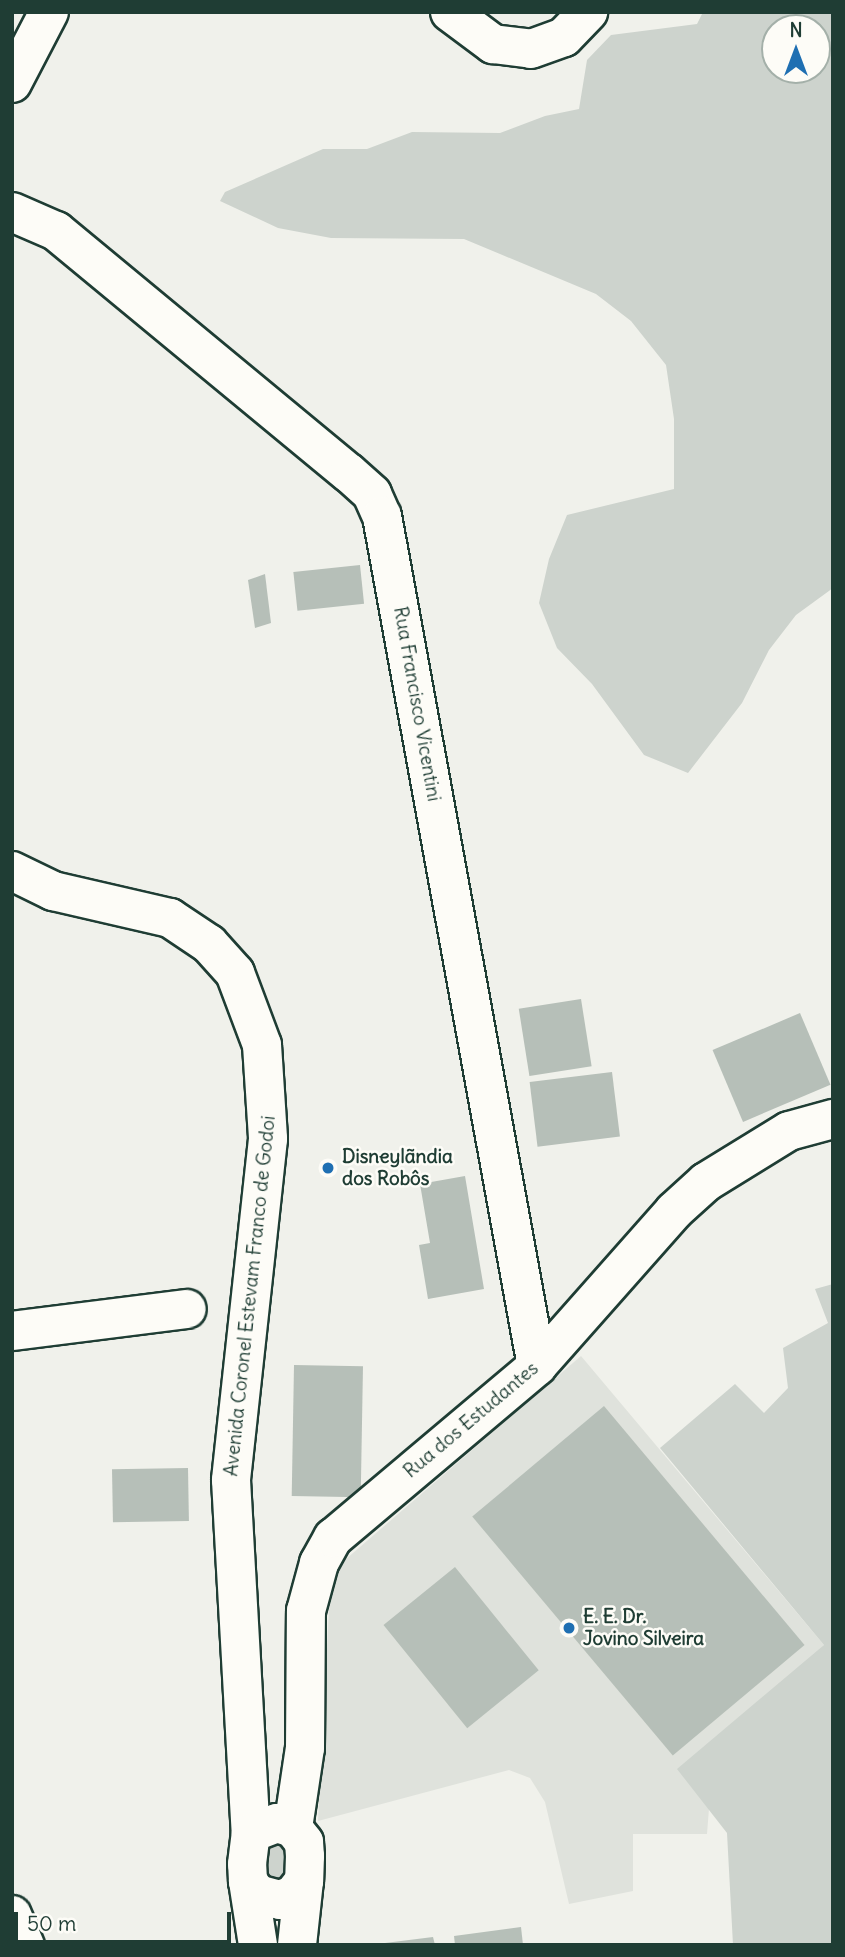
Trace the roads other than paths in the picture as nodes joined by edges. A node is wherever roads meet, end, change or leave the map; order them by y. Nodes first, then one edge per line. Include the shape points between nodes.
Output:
1 (49, 12) edge
2 (450, 12) edge
3 (588, 12) edge
4 (12, 83) edge
5 (12, 212) edge
6 (12, 871) edge
7 (833, 1119) edge
8 (187, 1309) dead end
9 (12, 1331) edge
10 (537, 1366) junction
11 (293, 1828) junction
12 (251, 1833) junction
13 (248, 1881) junction
14 (304, 1881) junction
15 (12, 1915) edge
16 (25, 1945) edge
17 (258, 1945) edge
18 (297, 1945) edge

1 - 4 street
2 - 3 street via 493,44 531,49 564,37
5 - 10 street, Rua Francisco Vicentini via 56,231 372,494 382,516
6 - 12 street, Avenida Coronel Estevam Franco de Godoi via 53,891 170,918 209,944 235,973 262,1045 268,1139 231,1480
7 - 10 street, Rua dos Estudantes via 789,1131 706,1182 674,1211
8 - 9 street
10 - 11 street, Rua dos Estudantes via 333,1538 319,1563 306,1611 305,1748
11 - 12 street via 277,1823
11 - 14 street via 304,1842
12 - 13 street
13 - 14 street via 257,1894 280,1900 293,1895
13 - 17 street
14 - 18 street
15 - 16 street

